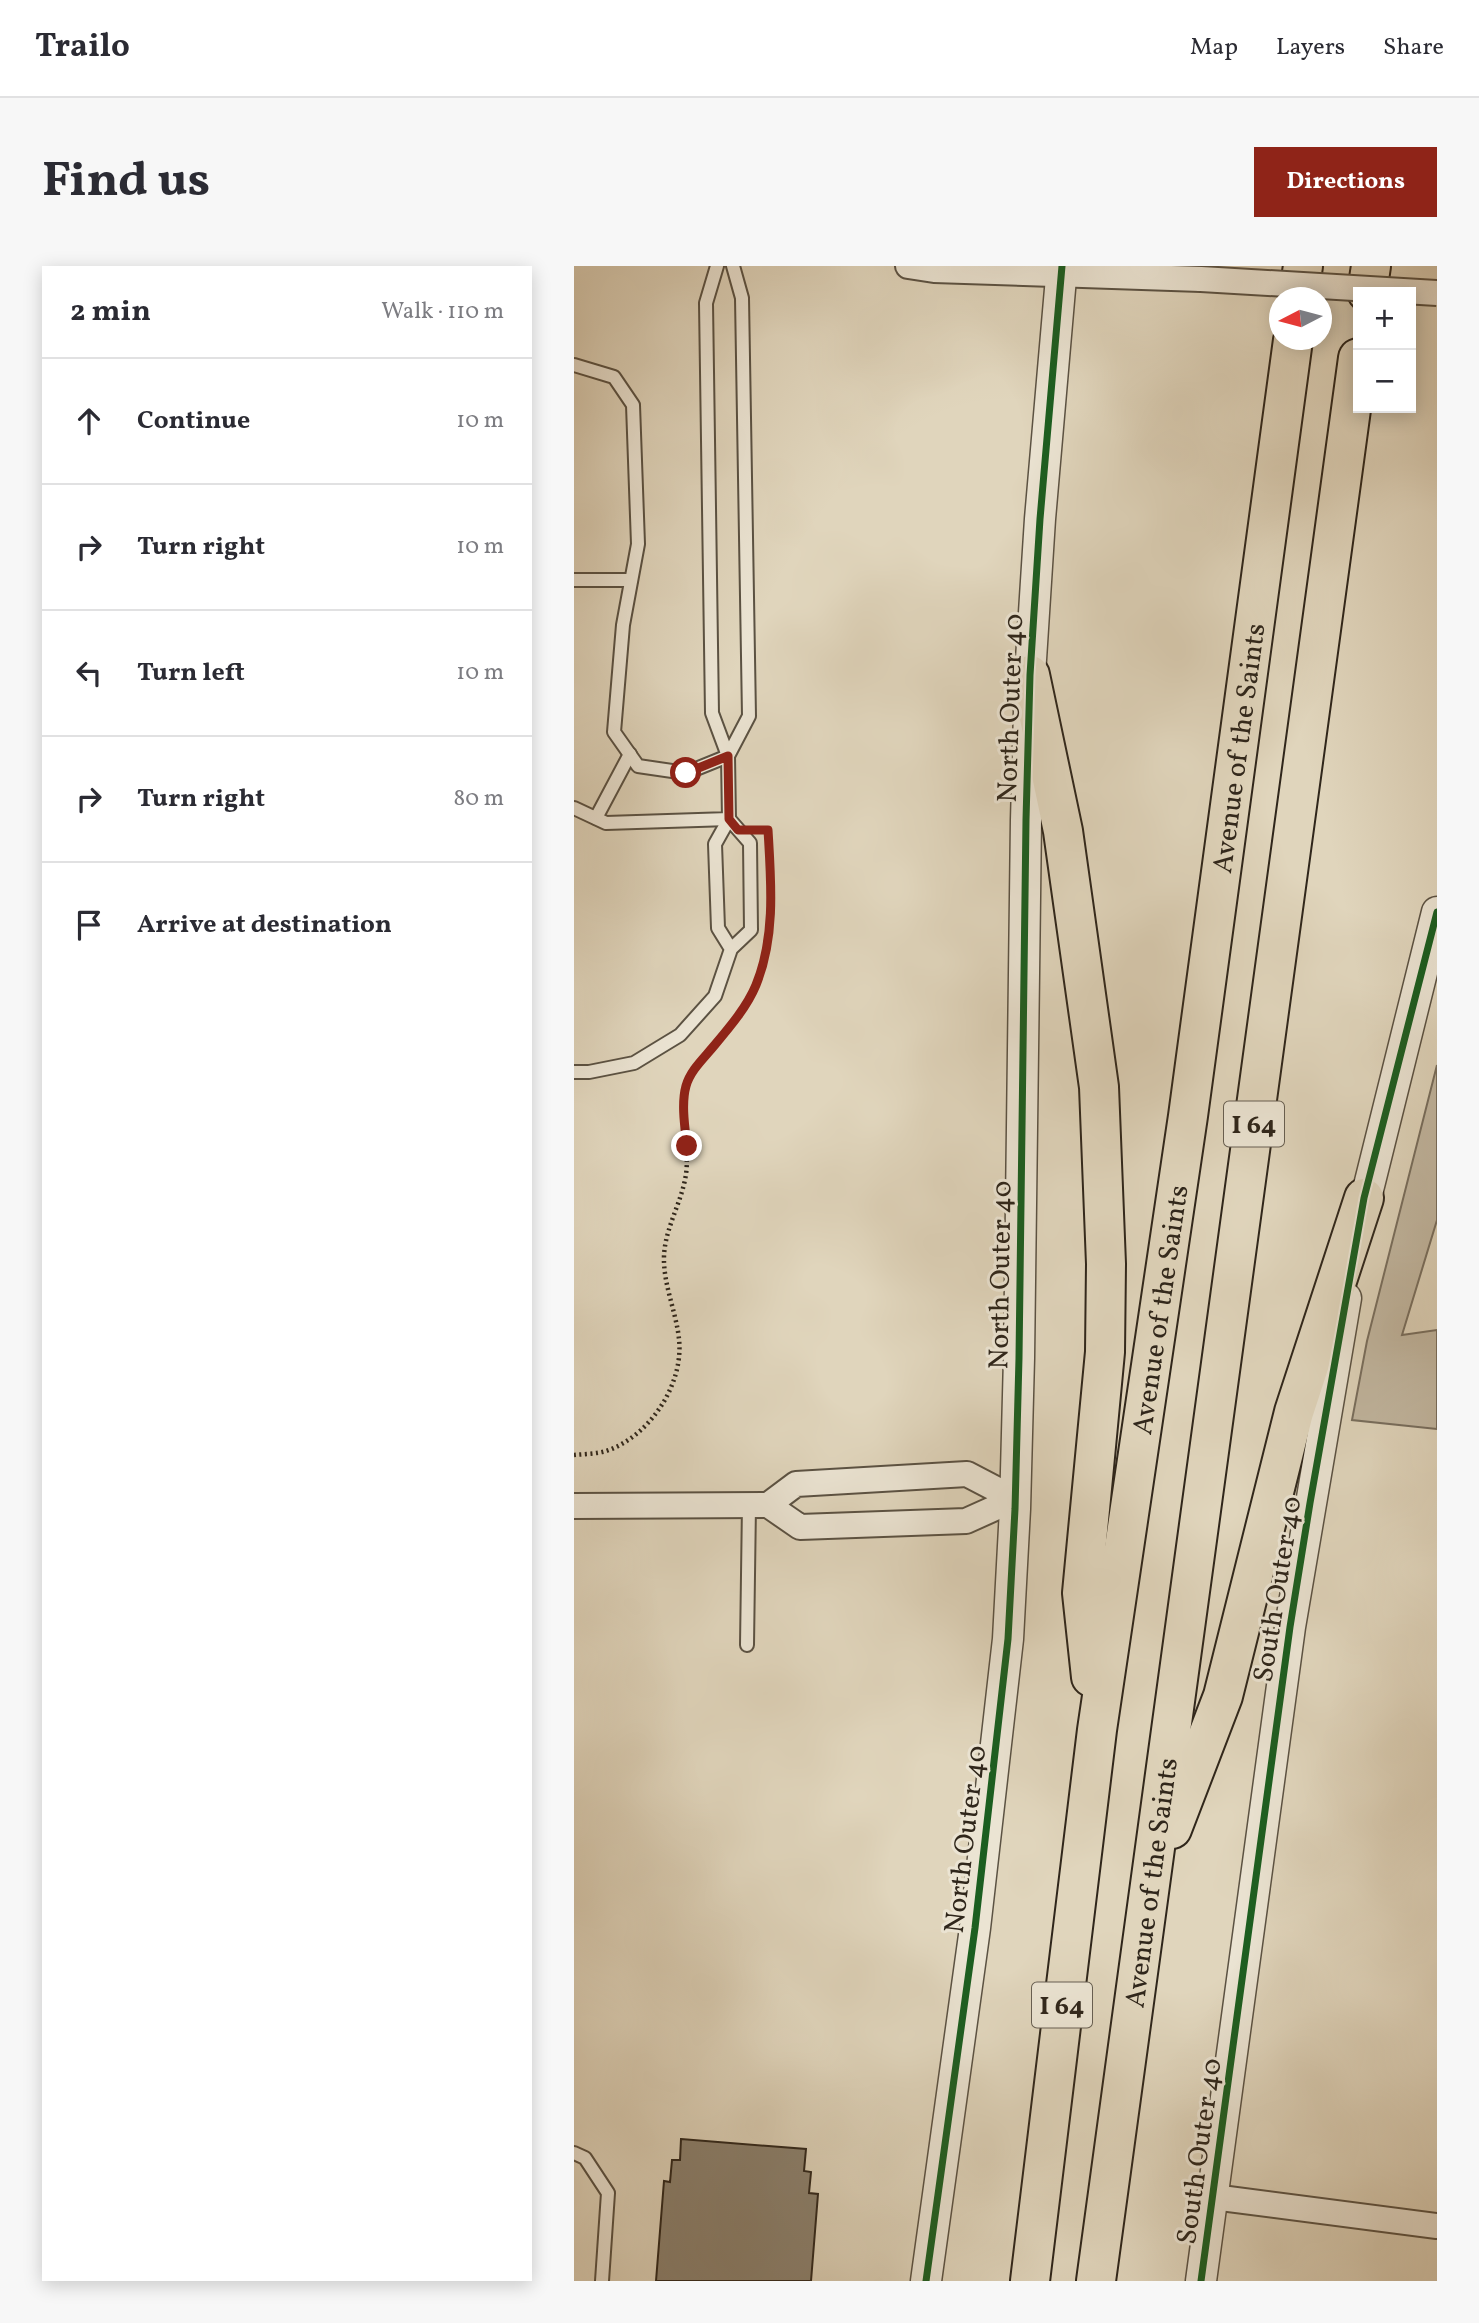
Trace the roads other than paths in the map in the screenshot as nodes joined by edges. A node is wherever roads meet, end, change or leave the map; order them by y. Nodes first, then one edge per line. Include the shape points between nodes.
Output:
1 (717, 266) edge
2 (733, 266) edge
3 (908, 266) edge
4 (1303, 266) edge
5 (1371, 266) edge
6 (1062, 270) edge
7 (1300, 287) edge
8 (1368, 287) edge
9 (1437, 293) edge
10 (1292, 350) edge
11 (574, 365) edge
12 (1353, 395) edge
13 (574, 580) edge
14 (631, 580) junction
15 (1030, 676) junction
16 (629, 754) junction
17 (728, 756) junction
18 (574, 808) edge
19 (596, 818) junction
20 (729, 819) junction
21 (1437, 912) edge
22 (731, 949) junction
23 (574, 1072) edge
24 (1364, 1198) junction
25 (1016, 1499) junction
26 (759, 1505) junction
27 (574, 1506) edge
28 (747, 1645) dead end
29 (1097, 1730) junction
30 (1149, 1890) junction
31 (574, 2153) edge
32 (1213, 2197) junction
33 (1437, 2226) edge
34 (602, 2281) edge
35 (926, 2281) edge
36 (1030, 2281) edge
37 (1096, 2281) edge
38 (1201, 2281) edge

1 - 17 lane via 706,303 712,713
2 - 17 lane via 741,299 749,716
3 - 6 street
4 - 7 highway
5 - 8 highway
6 - 9 street, bridge
6 - 15 street, North Outer 40
10 - 29 highway, Avenue of the Saints / I 64 via 1181,1169
11 - 14 lane via 614,377 633,405 638,544
12 - 30 highway, Avenue of the Saints / I 64
13 - 14 lane
14 - 16 lane via 614,732
15 - 25 street, North Outer 40
15 - 29 highway via 1063,831 1100,1087 1105,1352 1082,1593
16 - 17 lane via 638,766 686,773
16 - 19 lane
17 - 20 lane
18 - 19 lane
19 - 20 lane via 606,822
20 - 22 lane via 715,844 718,928
20 - 22 lane via 750,843 751,930
21 - 24 street, South Outer 40
22 - 23 lane via 715,996 680,1035 634,1063
24 - 30 highway via 1294,1412 1223,1696
24 - 32 street, South Outer 40 via 1290,1628
25 - 26 street via 966,1521 800,1527
25 - 26 street via 967,1474 796,1484
25 - 35 street, North Outer 40 via 995,1762
26 - 27 street
26 - 28 lane
29 - 36 highway, Avenue of the Saints / I 64
30 - 37 highway, Avenue of the Saints / I 64
31 - 34 lane via 585,2158 608,2193
32 - 33 street
32 - 38 street, South Outer 40

